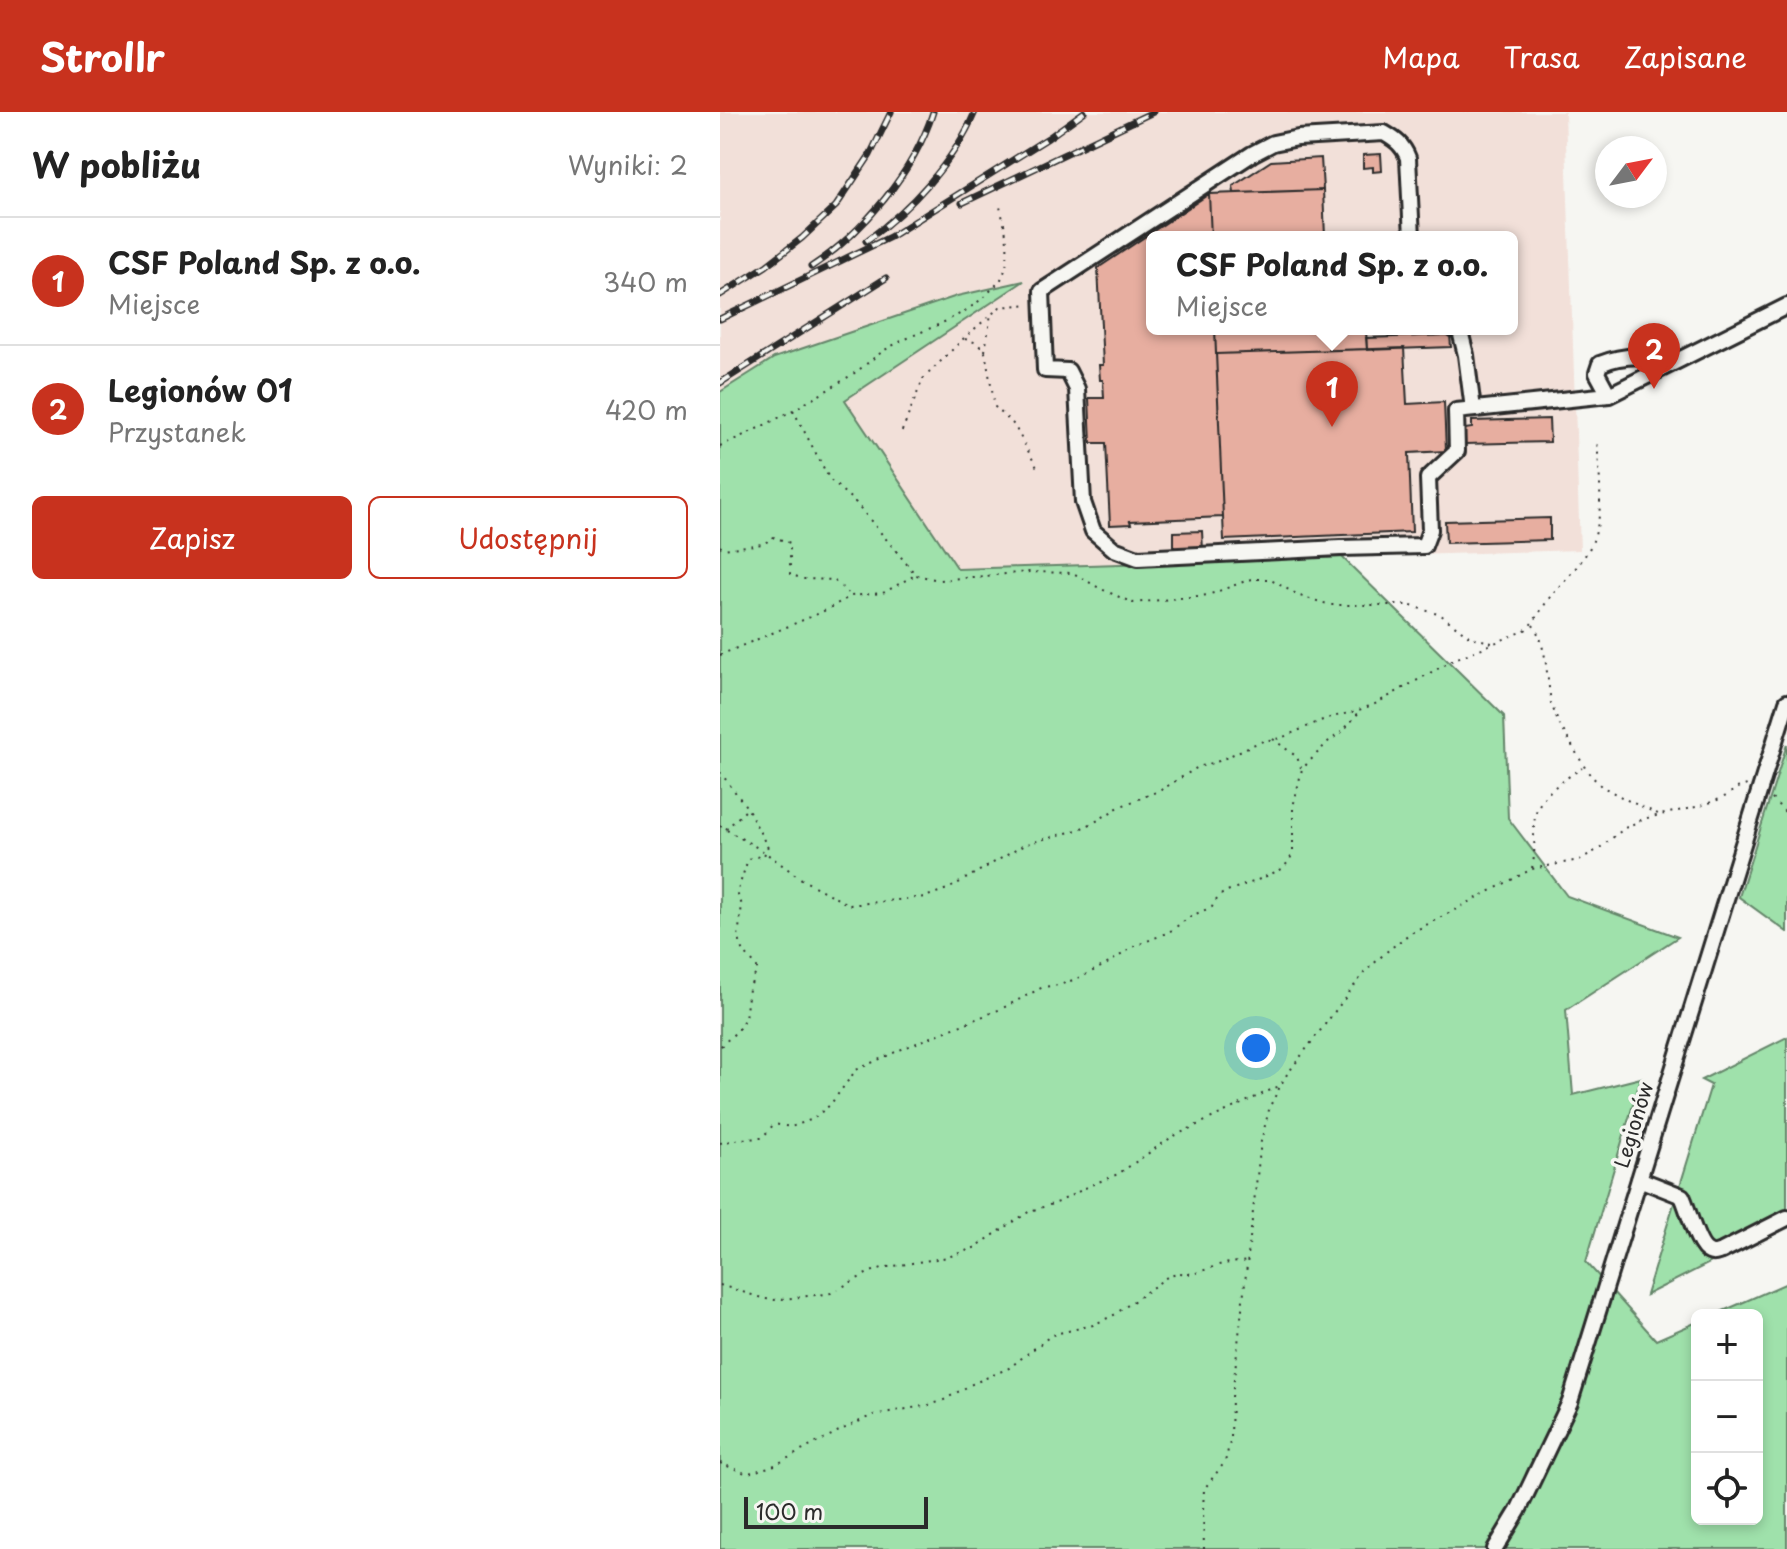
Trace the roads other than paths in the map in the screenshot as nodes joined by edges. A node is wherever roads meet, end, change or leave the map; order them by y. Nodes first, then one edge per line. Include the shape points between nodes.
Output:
1 (1412, 231) edge
2 (1787, 306) edge
3 (1461, 335) edge
4 (1677, 360) junction
5 (1609, 395) junction
6 (1473, 409) junction
7 (1787, 702) edge
8 (1639, 1179) junction
9 (1787, 1218) edge
10 (1495, 1549) edge

1 - 6 street via 1408,158 1396,140 1384,133 1298,138 1252,154 1042,291 1045,370 1068,371 1077,389 1083,502 1093,531 1114,549 1138,558 1424,546 1430,530 1428,478 1457,451 1456,411
2 - 4 street
3 - 6 street
4 - 5 street
4 - 5 street via 1614,357 1600,364 1597,373
5 - 6 street
7 - 8 street, Legionów
8 - 9 street via 1682,1196 1699,1242 1709,1253
8 - 10 street, Legionów via 1570,1402

